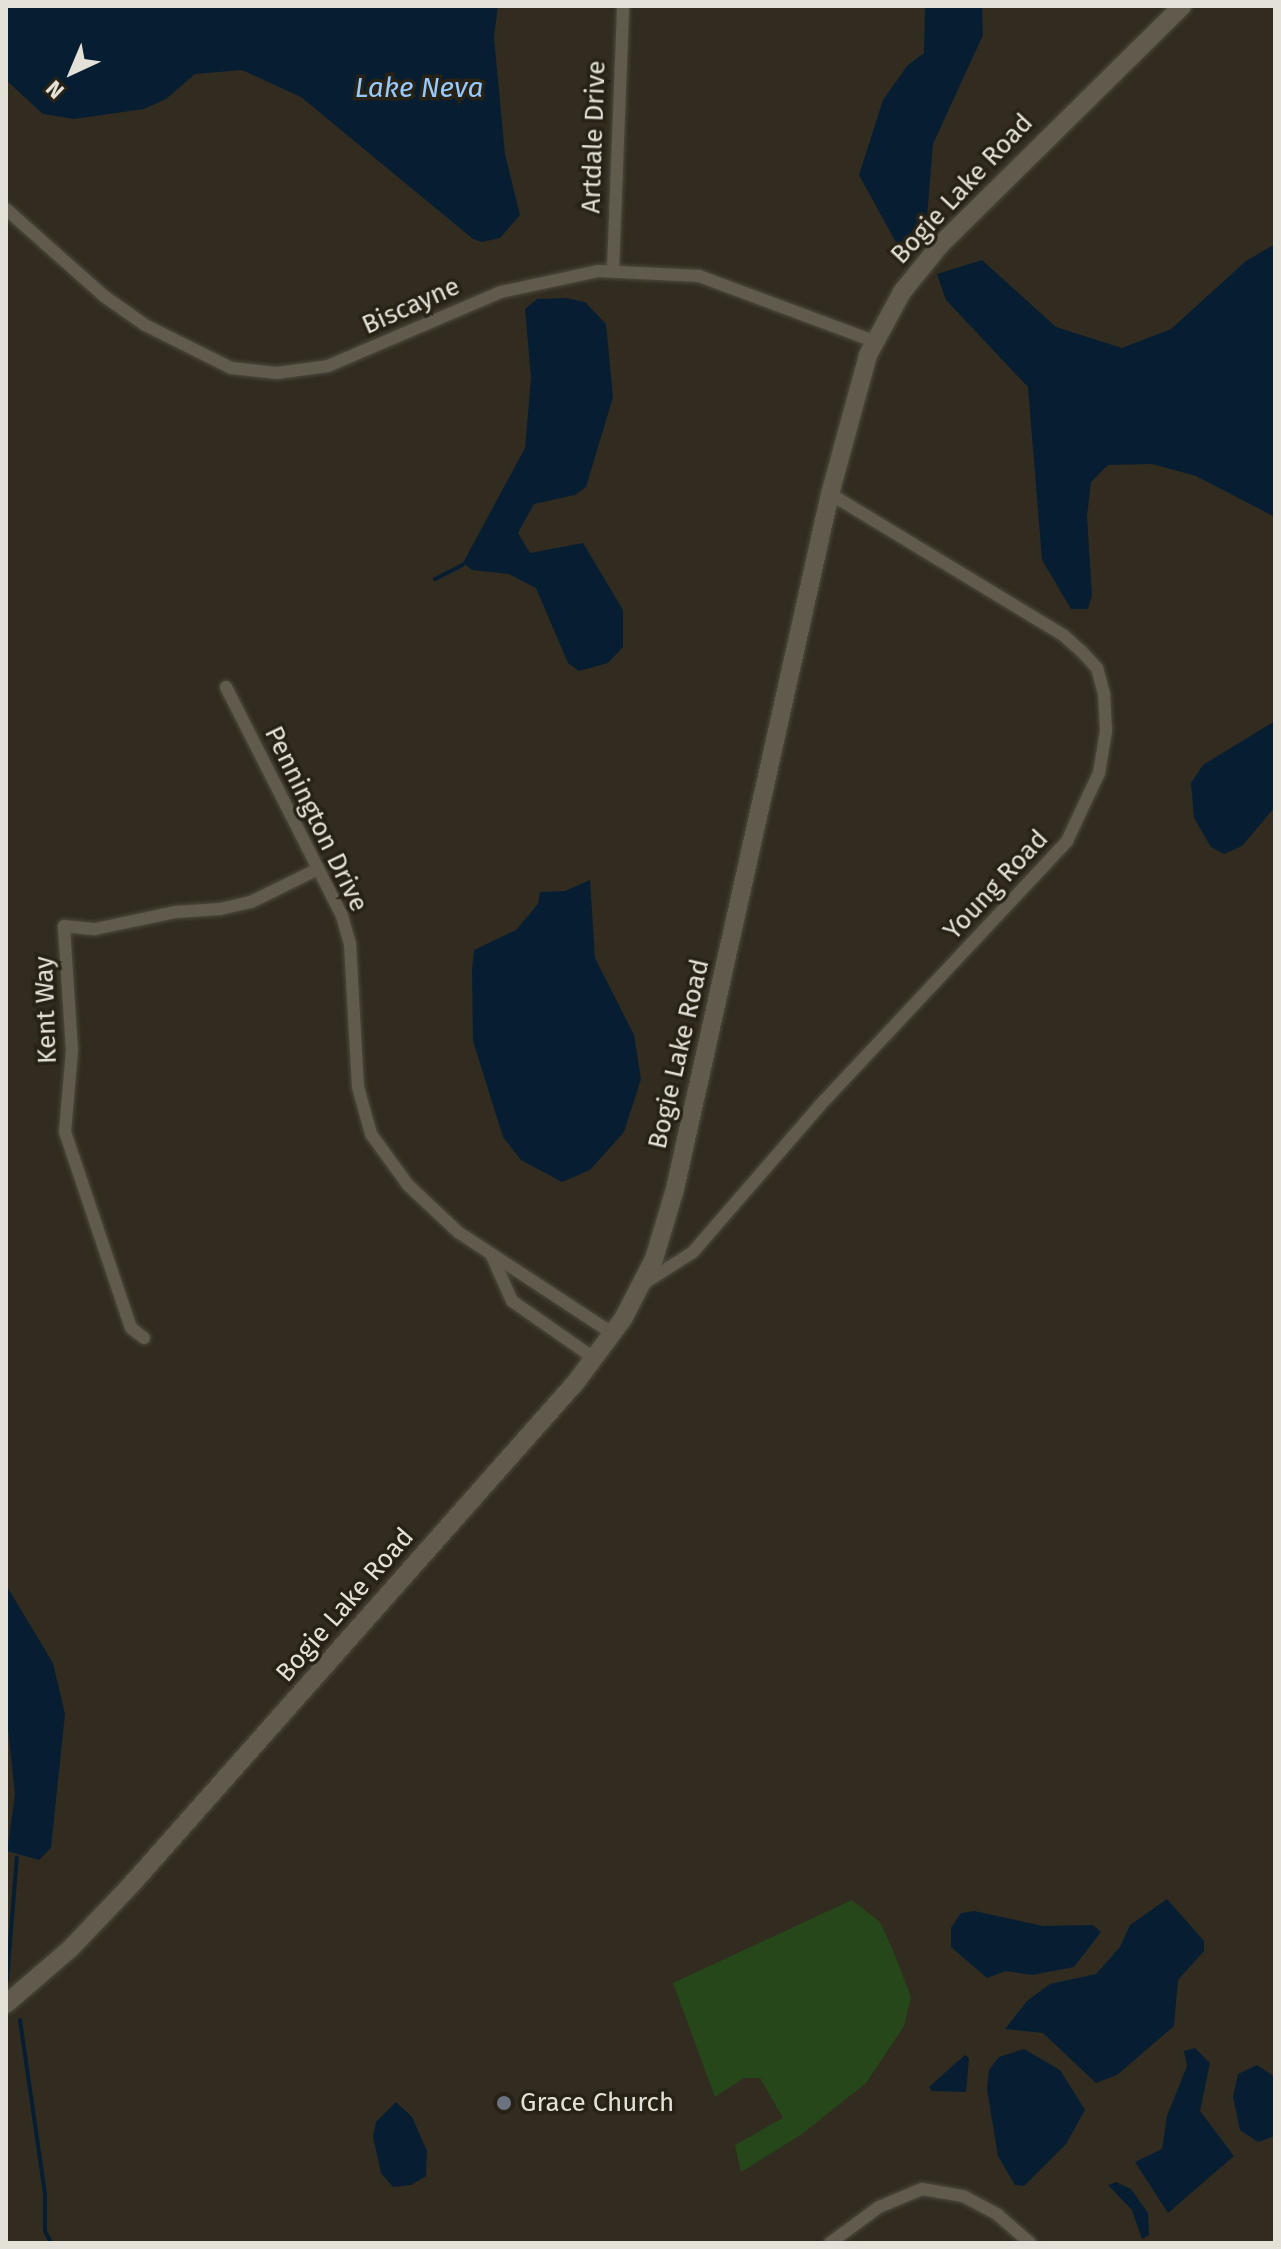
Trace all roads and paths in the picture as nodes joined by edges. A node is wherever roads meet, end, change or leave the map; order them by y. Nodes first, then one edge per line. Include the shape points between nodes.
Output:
1 (623, 6) edge
2 (1182, 6) edge
3 (6, 209) edge
4 (613, 270) junction
5 (874, 341) junction
6 (830, 494) junction
7 (226, 687) dead end
8 (318, 869) junction
9 (492, 1256) junction
10 (643, 1284) junction
11 (613, 1334) junction
12 (144, 1338) dead end
13 (595, 1359) junction
14 (6, 2004) edge
15 (1021, 2240) edge
16 (830, 2243) edge

1 - 4 street, Artdale Drive
2 - 5 main road, Bogie Lake Road via 940,245 902,292
3 - 4 street, Biscayne via 93,287 145,325 231,368 277,373 328,366 501,292
4 - 5 street, Biscayne via 699,276
5 - 6 main road, Bogie Lake Road via 853,395
6 - 10 main road, Bogie Lake Road via 675,1189
6 - 10 street, Young Road via 1063,635 1081,651 1097,668 1104,694 1106,731 1099,773 1067,841 834,1090 702,1243
7 - 8 street, Pennington Drive
8 - 9 street, Pennington Drive via 350,944 358,1087 371,1134 408,1185
8 - 12 street, Kent Way via 251,902 220,909 95,929 64,926 72,1051 65,1132 131,1328
9 - 11 street, Pennington Drive
9 - 13 street, Pennington Drive via 512,1301
10 - 11 main road, Bogie Lake Road
11 - 13 main road, Bogie Lake Road
13 - 14 main road, Bogie Lake Road via 131,1885 70,1949
15 - 16 street via 963,2196 922,2189 879,2207

